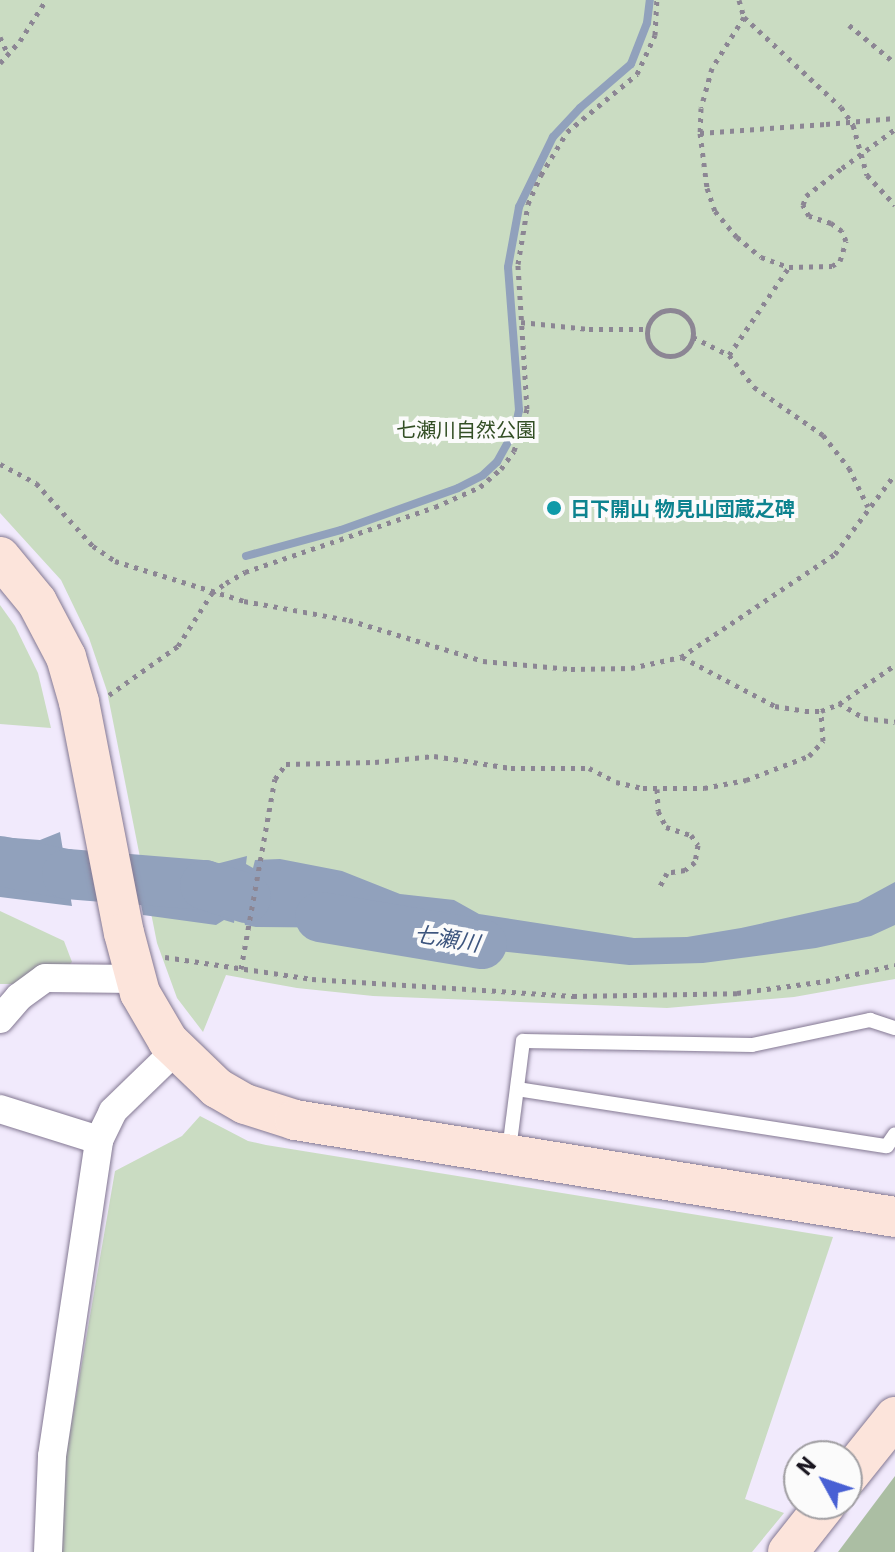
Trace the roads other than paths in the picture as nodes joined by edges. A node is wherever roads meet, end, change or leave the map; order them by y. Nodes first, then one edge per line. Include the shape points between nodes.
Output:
1 (0, 557) edge
2 (138, 956) junction
3 (0, 1019) edge
4 (895, 1028) edge
5 (176, 1050) junction
6 (517, 1089) junction
7 (0, 1109) edge
8 (895, 1134) edge
9 (99, 1140) junction
10 (509, 1155) junction
11 (895, 1217) edge
12 (895, 1417) edge
13 (863, 1457) edge
14 (813, 1520) edge
15 (48, 1552) edge
16 (788, 1552) edge

1 - 2 street via 25,584 59,639 94,717
2 - 3 street via 45,978
2 - 5 street via 152,1017
4 - 6 lane via 870,1020 752,1045 523,1041
5 - 9 street via 113,1111
5 - 10 street via 217,1088 264,1112
6 - 8 lane via 887,1146
6 - 10 lane
7 - 9 street
9 - 15 street via 54,1444
10 - 11 street
12 - 13 street
14 - 16 street

